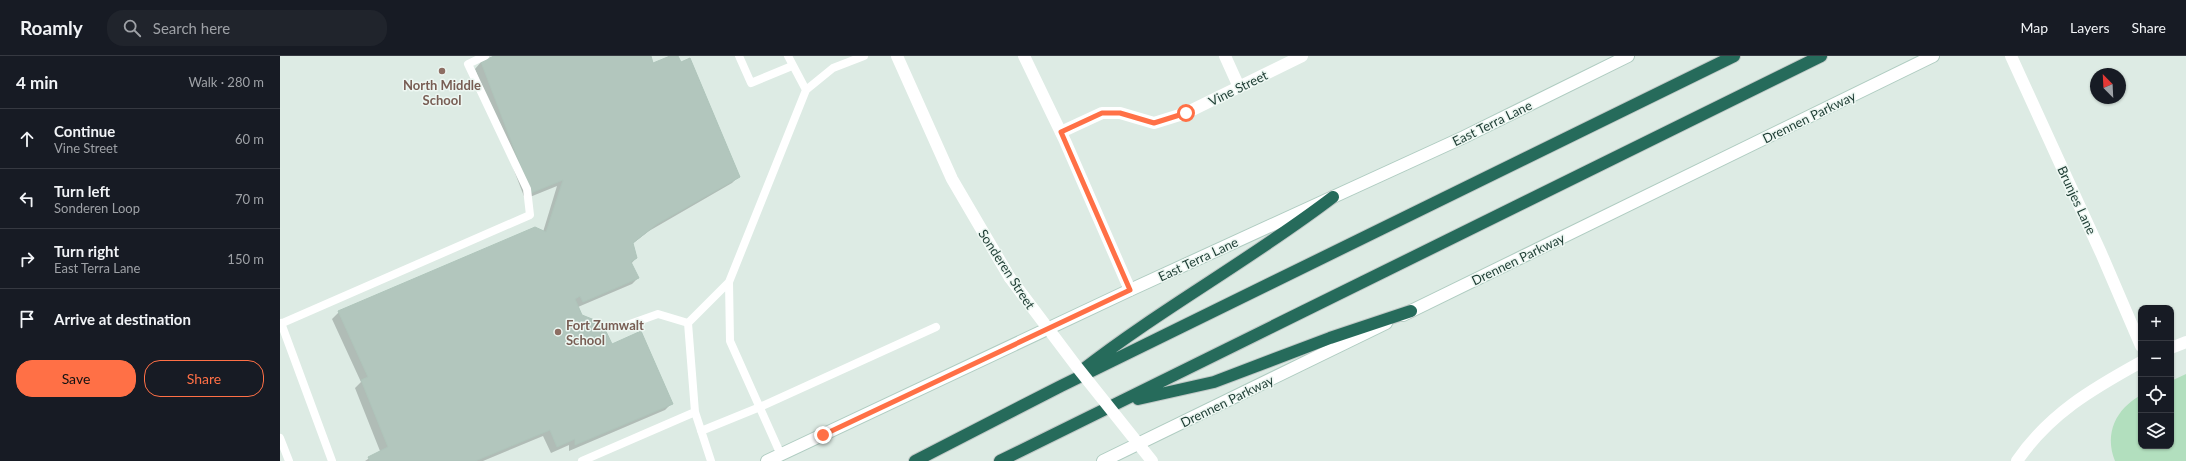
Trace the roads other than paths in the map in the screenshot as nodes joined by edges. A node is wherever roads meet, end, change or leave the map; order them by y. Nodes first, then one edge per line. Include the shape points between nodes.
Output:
1 (486, 56) edge
2 (739, 56) edge
3 (788, 56) edge
4 (864, 56) edge
5 (897, 56) edge
6 (1024, 56) edge
7 (1225, 56) edge
8 (1302, 56) edge
9 (1628, 56) edge
10 (1734, 56) edge
11 (1821, 56) edge
12 (1933, 56) edge
13 (2011, 56) edge
14 (1609, 60) edge
15 (792, 66) junction
16 (1239, 87) junction
17 (806, 90) junction
18 (1061, 132) junction
19 (1333, 197) junction
20 (729, 282) junction
21 (1130, 290) junction
22 (1411, 311) junction
23 (688, 323) junction
24 (281, 324) edge
25 (627, 325) dead end
26 (936, 327) dead end
27 (2139, 341) edge
28 (2186, 342) edge
29 (2174, 347) edge
30 (2138, 364) edge
31 (1061, 386) junction
32 (1119, 403) junction
33 (760, 406) junction
34 (695, 412) junction
35 (701, 430) junction
36 (280, 438) edge
37 (781, 455) junction
38 (596, 458) edge
39 (289, 461) edge
40 (332, 461) edge
41 (582, 461) edge
42 (711, 461) edge
43 (767, 461) edge
44 (915, 461) edge
45 (1000, 461) edge
46 (1103, 461) edge
47 (1152, 461) edge
48 (2017, 461) edge

1 - 24 lane via 468,64 527,188 530,216
2 - 15 lane via 751,84
3 - 15 lane
4 - 17 lane via 833,68
5 - 47 main road, Sonderen Street, bridge via 952,179 1010,278 1076,367
6 - 18 main road
7 - 16 main road
8 - 16 main road, Vine Street
9 - 14 main road, East Terra Lane
10 - 31 highway
11 - 32 highway
12 - 22 main road, Drennen Parkway
13 - 27 main road, Brunjes Lane
14 - 19 main road, East Terra Lane via 1464,137
15 - 17 lane
16 - 18 main road, Vine Street via 1186,113 1154,123 1120,113 1102,113
17 - 20 lane
18 - 21 main road
19 - 21 main road, East Terra Lane
19 - 31 highway via 1288,232 1113,346
20 - 23 lane
20 - 33 lane via 730,341
21 - 37 main road, East Terra Lane
22 - 32 highway via 1330,338 1214,382
22 - 46 main road, Drennen Parkway
23 - 25 lane via 658,314
23 - 34 lane
24 - 40 lane
26 - 33 lane
28 - 29 main road
30 - 48 main road via 2075,400 2038,433
31 - 44 highway
32 - 45 highway
33 - 35 lane
33 - 37 lane
34 - 35 lane
34 - 38 lane
35 - 42 lane
36 - 39 lane
37 - 43 main road, East Terra Lane
38 - 41 lane

